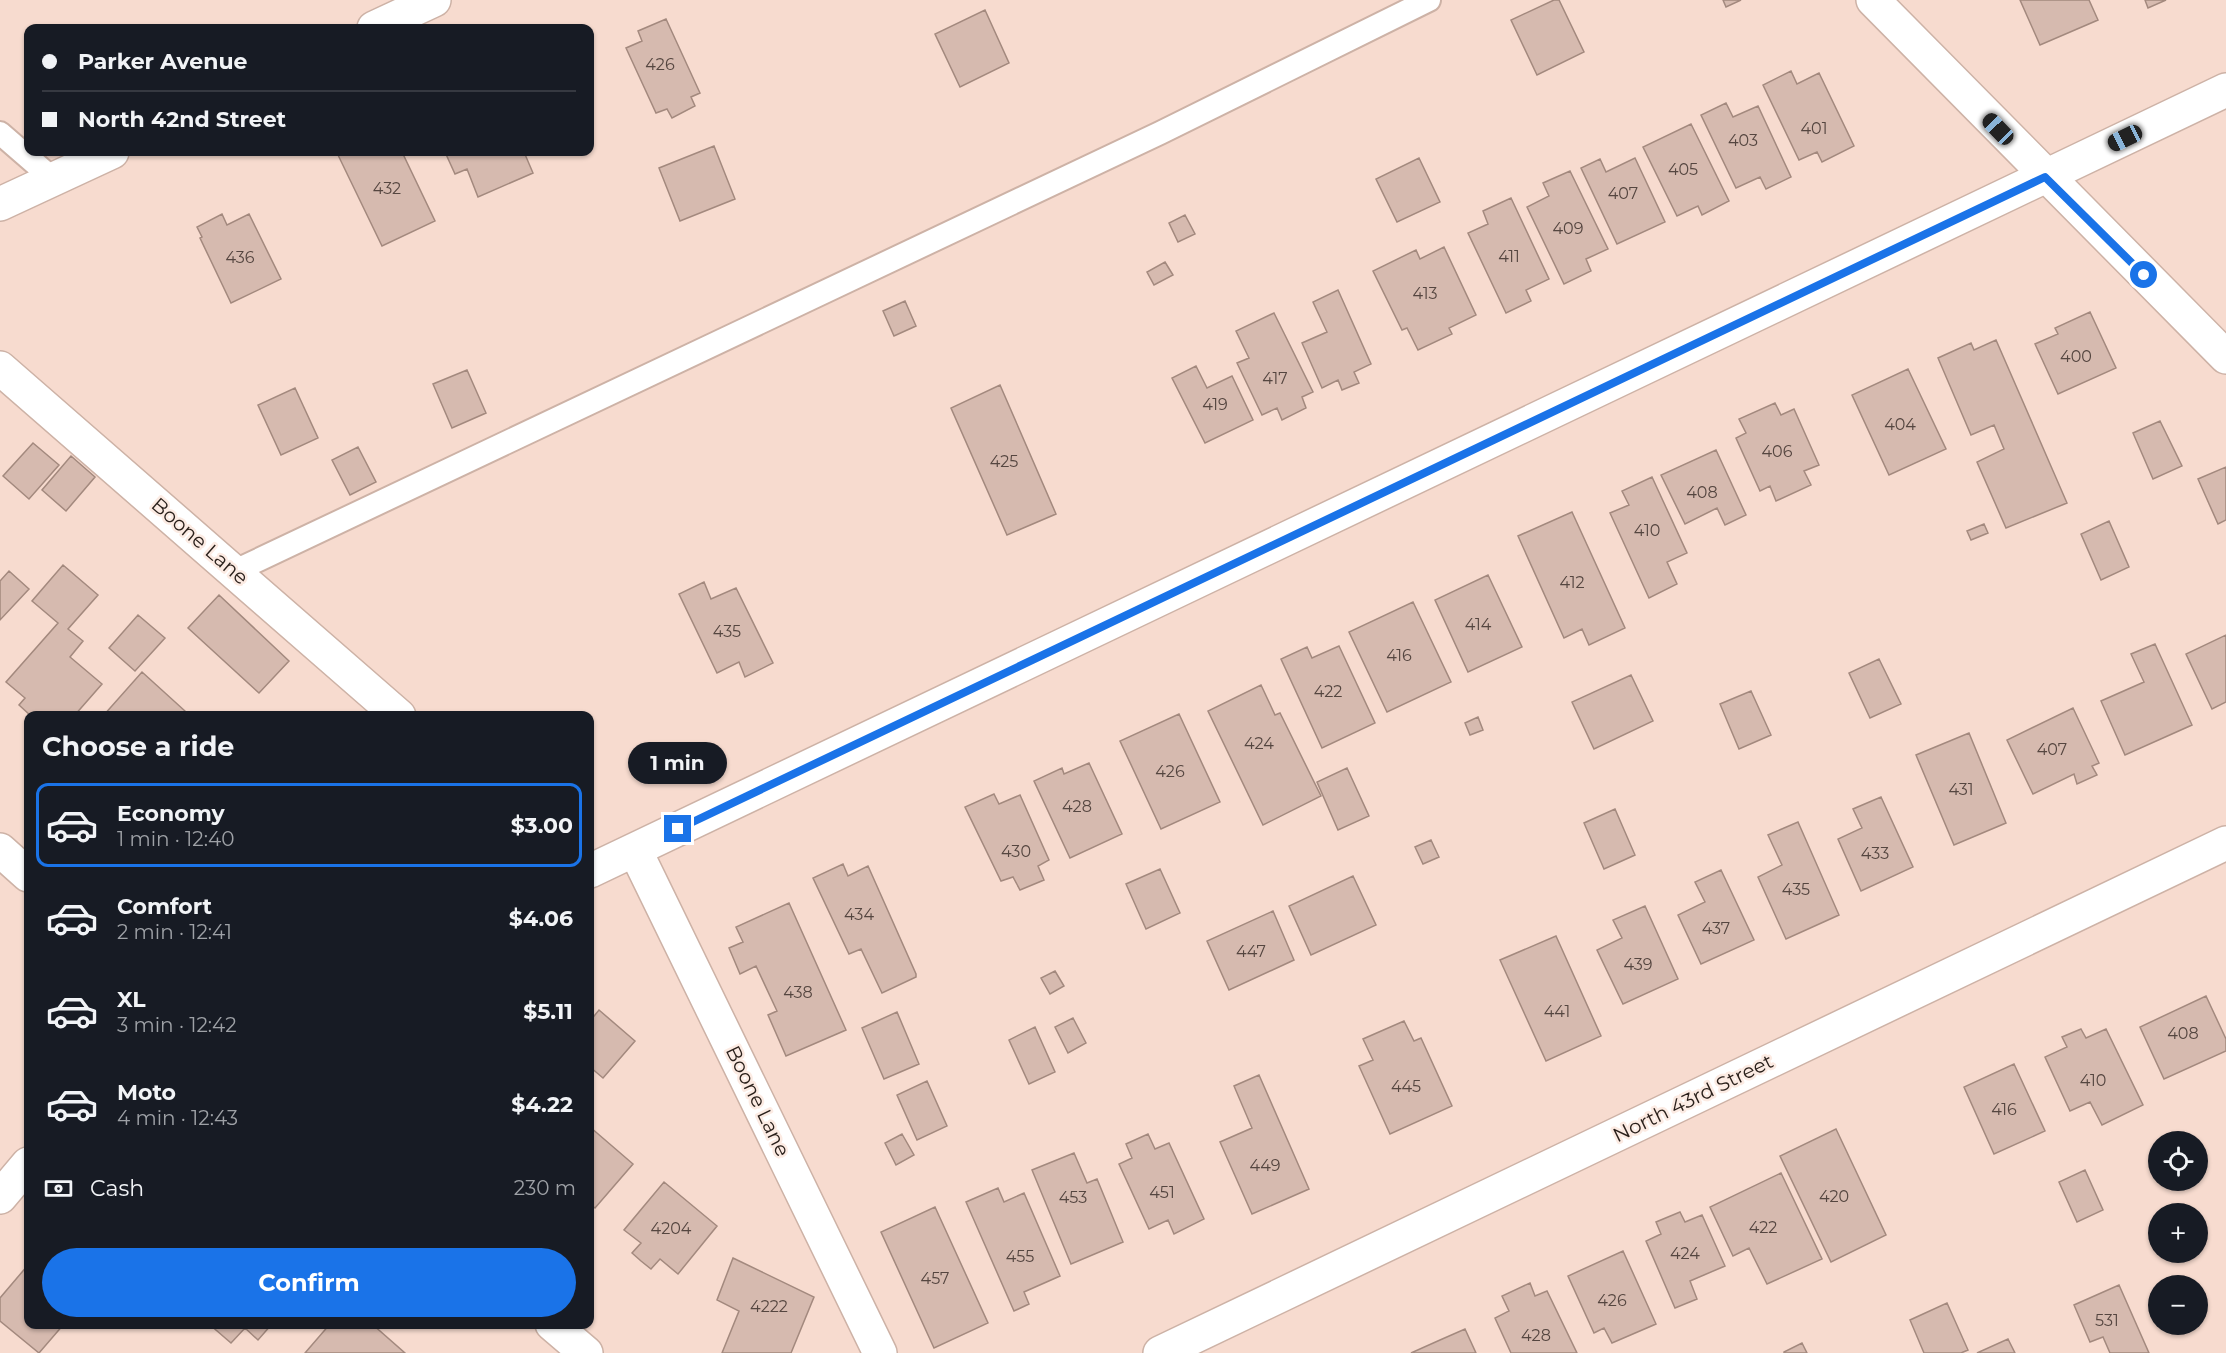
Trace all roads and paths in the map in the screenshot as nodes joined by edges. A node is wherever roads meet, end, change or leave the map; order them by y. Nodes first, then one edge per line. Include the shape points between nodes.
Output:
1 (434, 0) edge
2 (1429, 0) edge
3 (1873, 0) edge
4 (383, 24) edge
5 (2226, 90) edge
6 (0, 133) edge
7 (24, 154) edge
8 (26, 156) edge
9 (103, 156) edge
10 (2045, 177) junction
11 (53, 179) junction
12 (0, 204) edge
13 (2226, 357) edge
14 (0, 368) edge
15 (235, 571) junction
16 (393, 711) edge
17 (2226, 843) edge
18 (0, 850) edge
19 (635, 850) junction
20 (594, 869) edge
21 (24, 871) edge
22 (24, 1169) edge
23 (0, 1197) edge
24 (558, 1329) edge
25 (586, 1353) edge
26 (880, 1353) edge
27 (1160, 1353) edge

1 - 4 street
2 - 15 lane via 1160,133
3 - 10 street
5 - 10 street
6 - 7 lane
8 - 11 lane
9 - 11 street
10 - 13 street
10 - 19 street
11 - 12 street
14 - 15 street, Boone Lane
15 - 16 street, Boone Lane
17 - 27 street, North 43rd Street
18 - 21 street
19 - 20 street
19 - 26 street, Boone Lane
22 - 23 street
24 - 25 street

